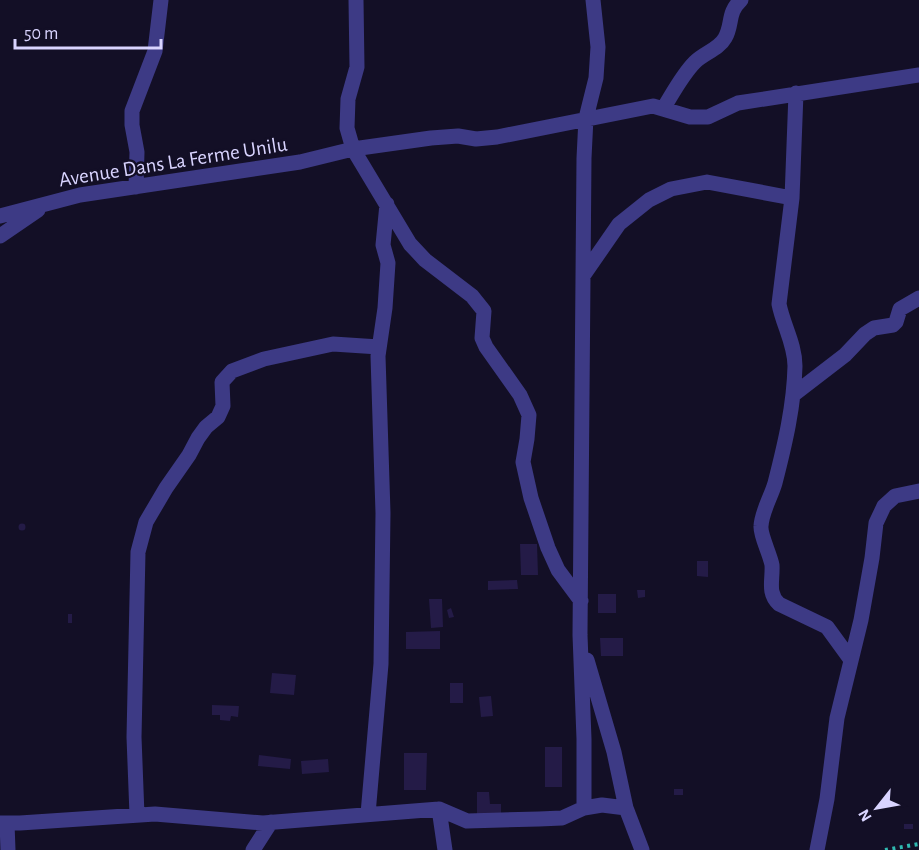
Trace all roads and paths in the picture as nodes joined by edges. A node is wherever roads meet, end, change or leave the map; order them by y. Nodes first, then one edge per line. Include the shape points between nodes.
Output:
1 (161, 0) edge
2 (356, 0) edge
3 (592, 0) edge
4 (741, 0) edge
5 (919, 75) edge
6 (796, 93) junction
7 (663, 108) junction
8 (586, 118) junction
9 (353, 149) junction
10 (136, 187) junction
11 (792, 198) junction
12 (48, 203) junction
13 (387, 204) junction
14 (0, 216) edge
15 (0, 236) edge
16 (583, 276) junction
17 (919, 298) edge
18 (379, 347) junction
19 (793, 395) junction
20 (919, 491) edge
21 (581, 601) junction
22 (579, 636) junction
23 (851, 660) junction
24 (584, 808) junction
25 (626, 808) junction
26 (439, 809) junction
27 (368, 814) junction
28 (137, 815) junction
29 (271, 822) junction
30 (4, 823) edge
31 (919, 844) edge
32 (8, 850) edge
33 (253, 850) edge
34 (445, 850) edge
35 (642, 850) edge
36 (817, 850) edge
37 (885, 850) edge

1 - 10 street via 155,51 132,111
2 - 9 street via 357,67 348,99 346,128
3 - 8 street via 598,47 596,78
4 - 7 street via 732,11 725,38 687,71
5 - 6 street, Avenue Dans La Ferme Unilu
6 - 7 street, Avenue Dans La Ferme Unilu via 738,103 708,117 690,117
6 - 11 street
7 - 8 street, Avenue Dans La Ferme Unilu via 653,106
8 - 9 street, Avenue Dans La Ferme Unilu via 497,137 431,138
8 - 16 street
9 - 10 street, Avenue Dans La Ferme Unilu via 300,162
9 - 13 street
10 - 12 street, Avenue Dans La Ferme Unilu
11 - 16 street via 707,182 671,189 649,200 619,224
11 - 19 street via 779,304 795,364
12 - 14 street, Avenue Dans La Ferme Unilu
12 - 15 street
13 - 18 street via 383,245 388,263
13 - 21 street via 425,260 472,296 484,311 482,338 520,394 529,415 523,462 534,508 558,570
16 - 21 street
17 - 19 street via 900,309 893,325 874,328
18 - 27 street via 381,664
18 - 28 street via 333,344 264,359 232,371 222,382 223,406 218,417 198,438 146,522 138,552 134,737
19 - 23 street via 774,485 760,527 772,566 771,593 779,604 827,627
20 - 23 street via 895,496 884,506 876,523
21 - 22 street
22 - 24 street
22 - 25 street via 614,752
23 - 36 street via 837,718
24 - 25 street
24 - 26 street via 561,818 467,821
25 - 35 street
26 - 27 street
26 - 34 street
27 - 29 street
28 - 29 street
28 - 30 street
29 - 33 street
30 - 32 street
31 - 37 path

